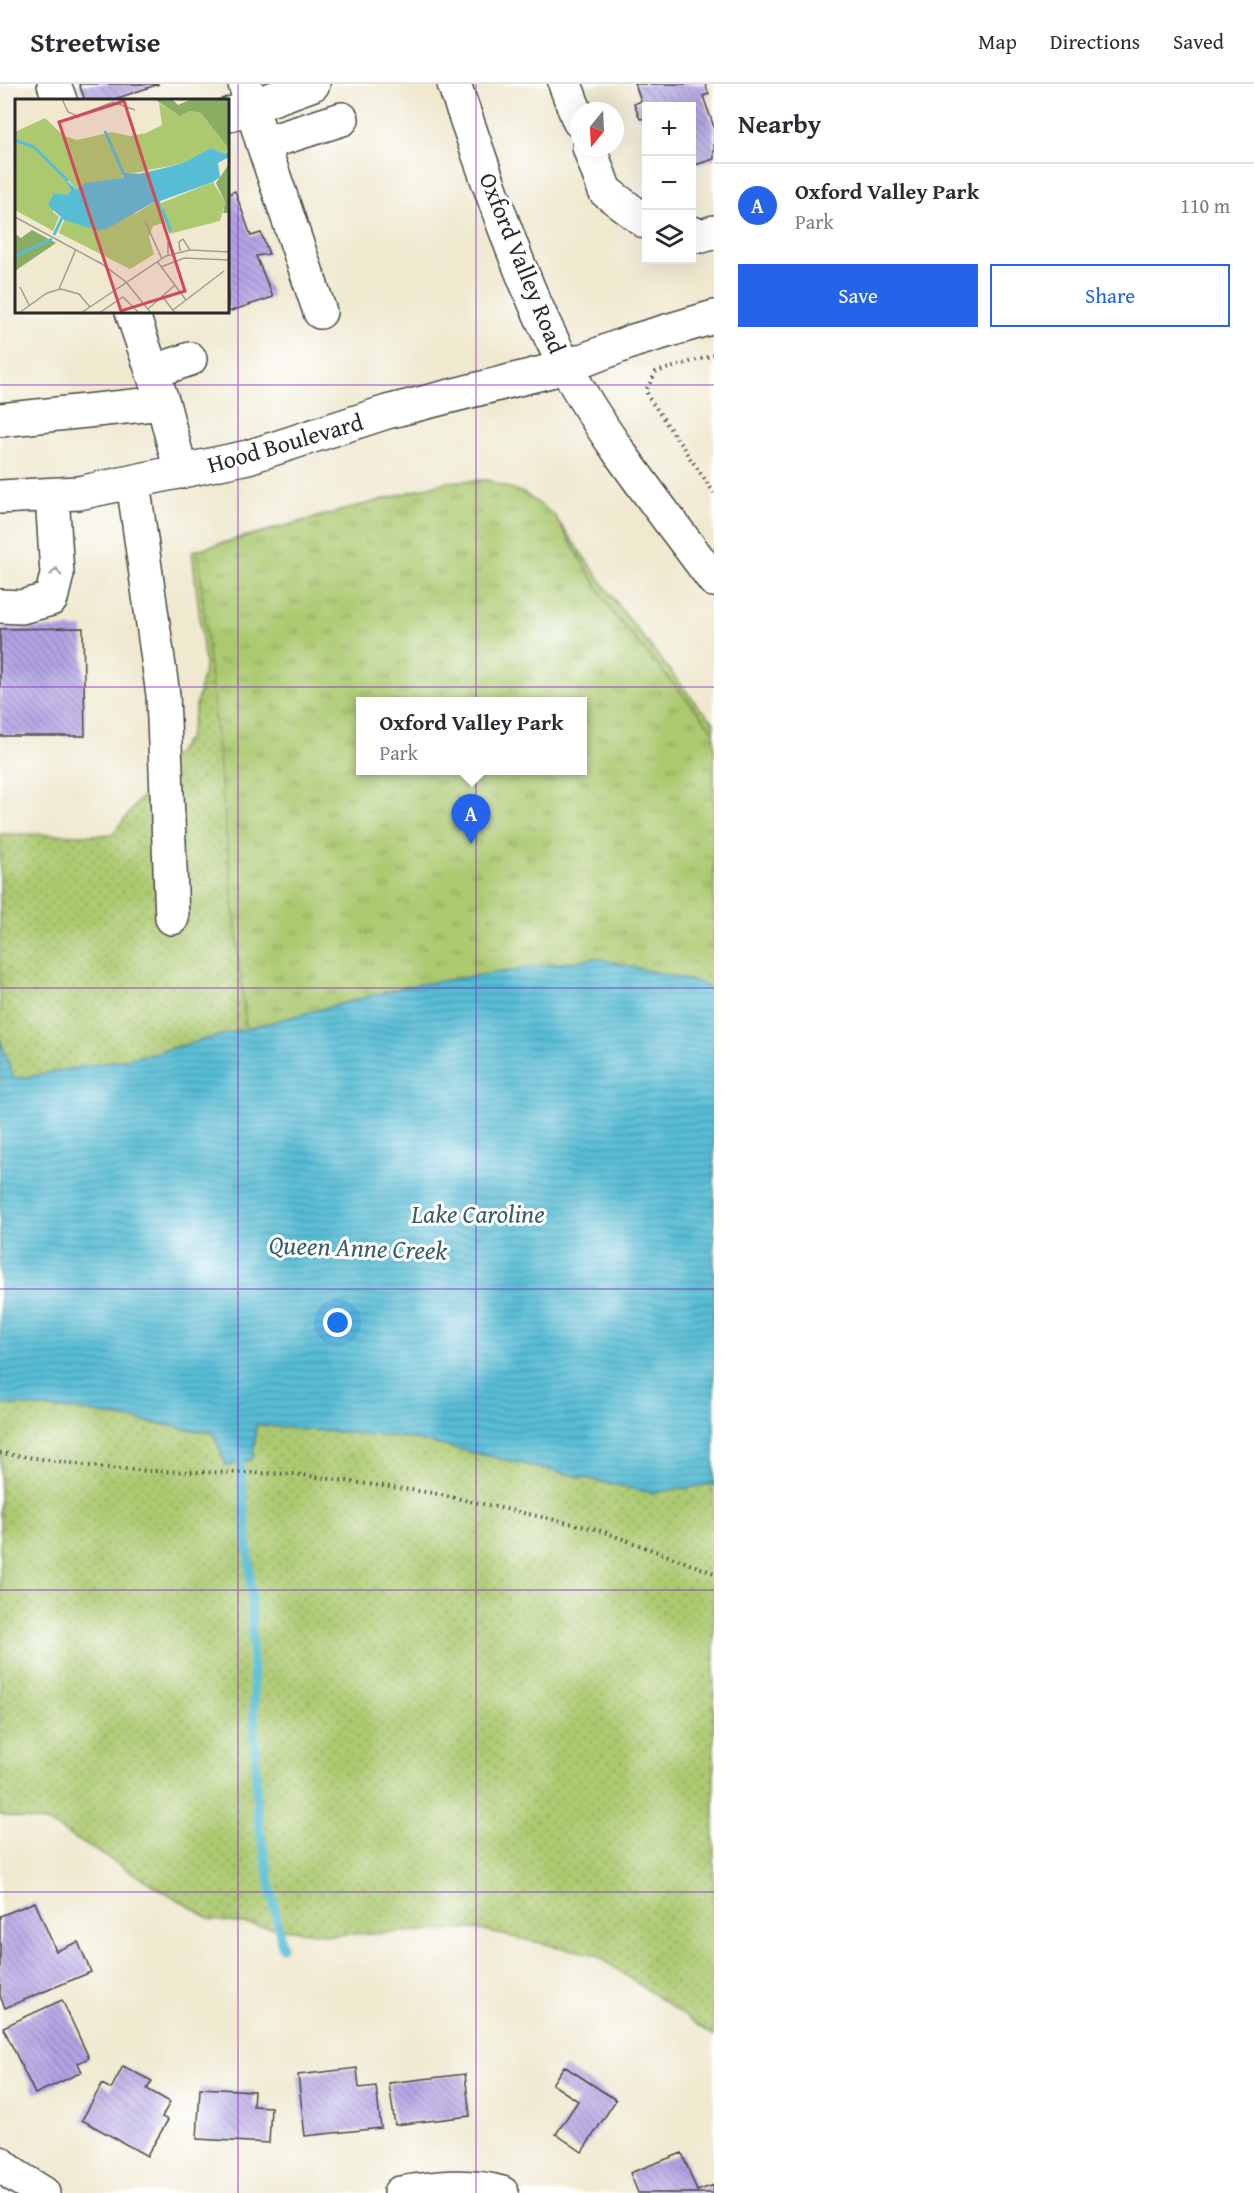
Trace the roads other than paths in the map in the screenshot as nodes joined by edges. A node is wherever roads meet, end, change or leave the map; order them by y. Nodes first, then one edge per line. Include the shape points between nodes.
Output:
1 (54, 84) edge
2 (313, 84) edge
3 (454, 84) edge
4 (565, 84) edge
5 (60, 99) edge
6 (241, 102) edge
7 (572, 102) edge
8 (342, 119) dead end
9 (263, 144) junction
10 (592, 156) edge
11 (642, 219) edge
12 (714, 232) edge
13 (696, 234) edge
14 (320, 312) dead end
15 (133, 314) edge
16 (714, 317) edge
17 (190, 359) dead end
18 (566, 368) junction
19 (152, 372) junction
20 (163, 403) junction
21 (0, 420) edge
22 (181, 472) junction
23 (133, 482) junction
24 (52, 495) junction
25 (0, 497) edge
26 (714, 580) edge
27 (0, 606) edge
28 (172, 918) dead end
29 (0, 2163) edge
30 (43, 2193) edge
31 (400, 2193) edge
32 (502, 2193) edge

1 - 5 street
2 - 6 street
3 - 18 street, Oxford Valley Road via 534,301
4 - 7 street
6 - 9 street
8 - 9 street
9 - 14 street
10 - 11 street via 605,191
12 - 13 street
15 - 19 street
16 - 18 street, Hood Boulevard via 633,341
17 - 19 street
18 - 22 street, Hood Boulevard via 387,412 248,456
18 - 26 street, Oxford Valley Road via 605,432
19 - 20 street
20 - 21 street
20 - 22 street
22 - 23 street, Hood Boulevard
23 - 24 street, Hood Boulevard
23 - 28 street via 163,695
24 - 25 street, Hood Boulevard
27 -> 24 street via 21,607 51,599 57,574
29 - 30 street
31 - 32 street via 481,2187

